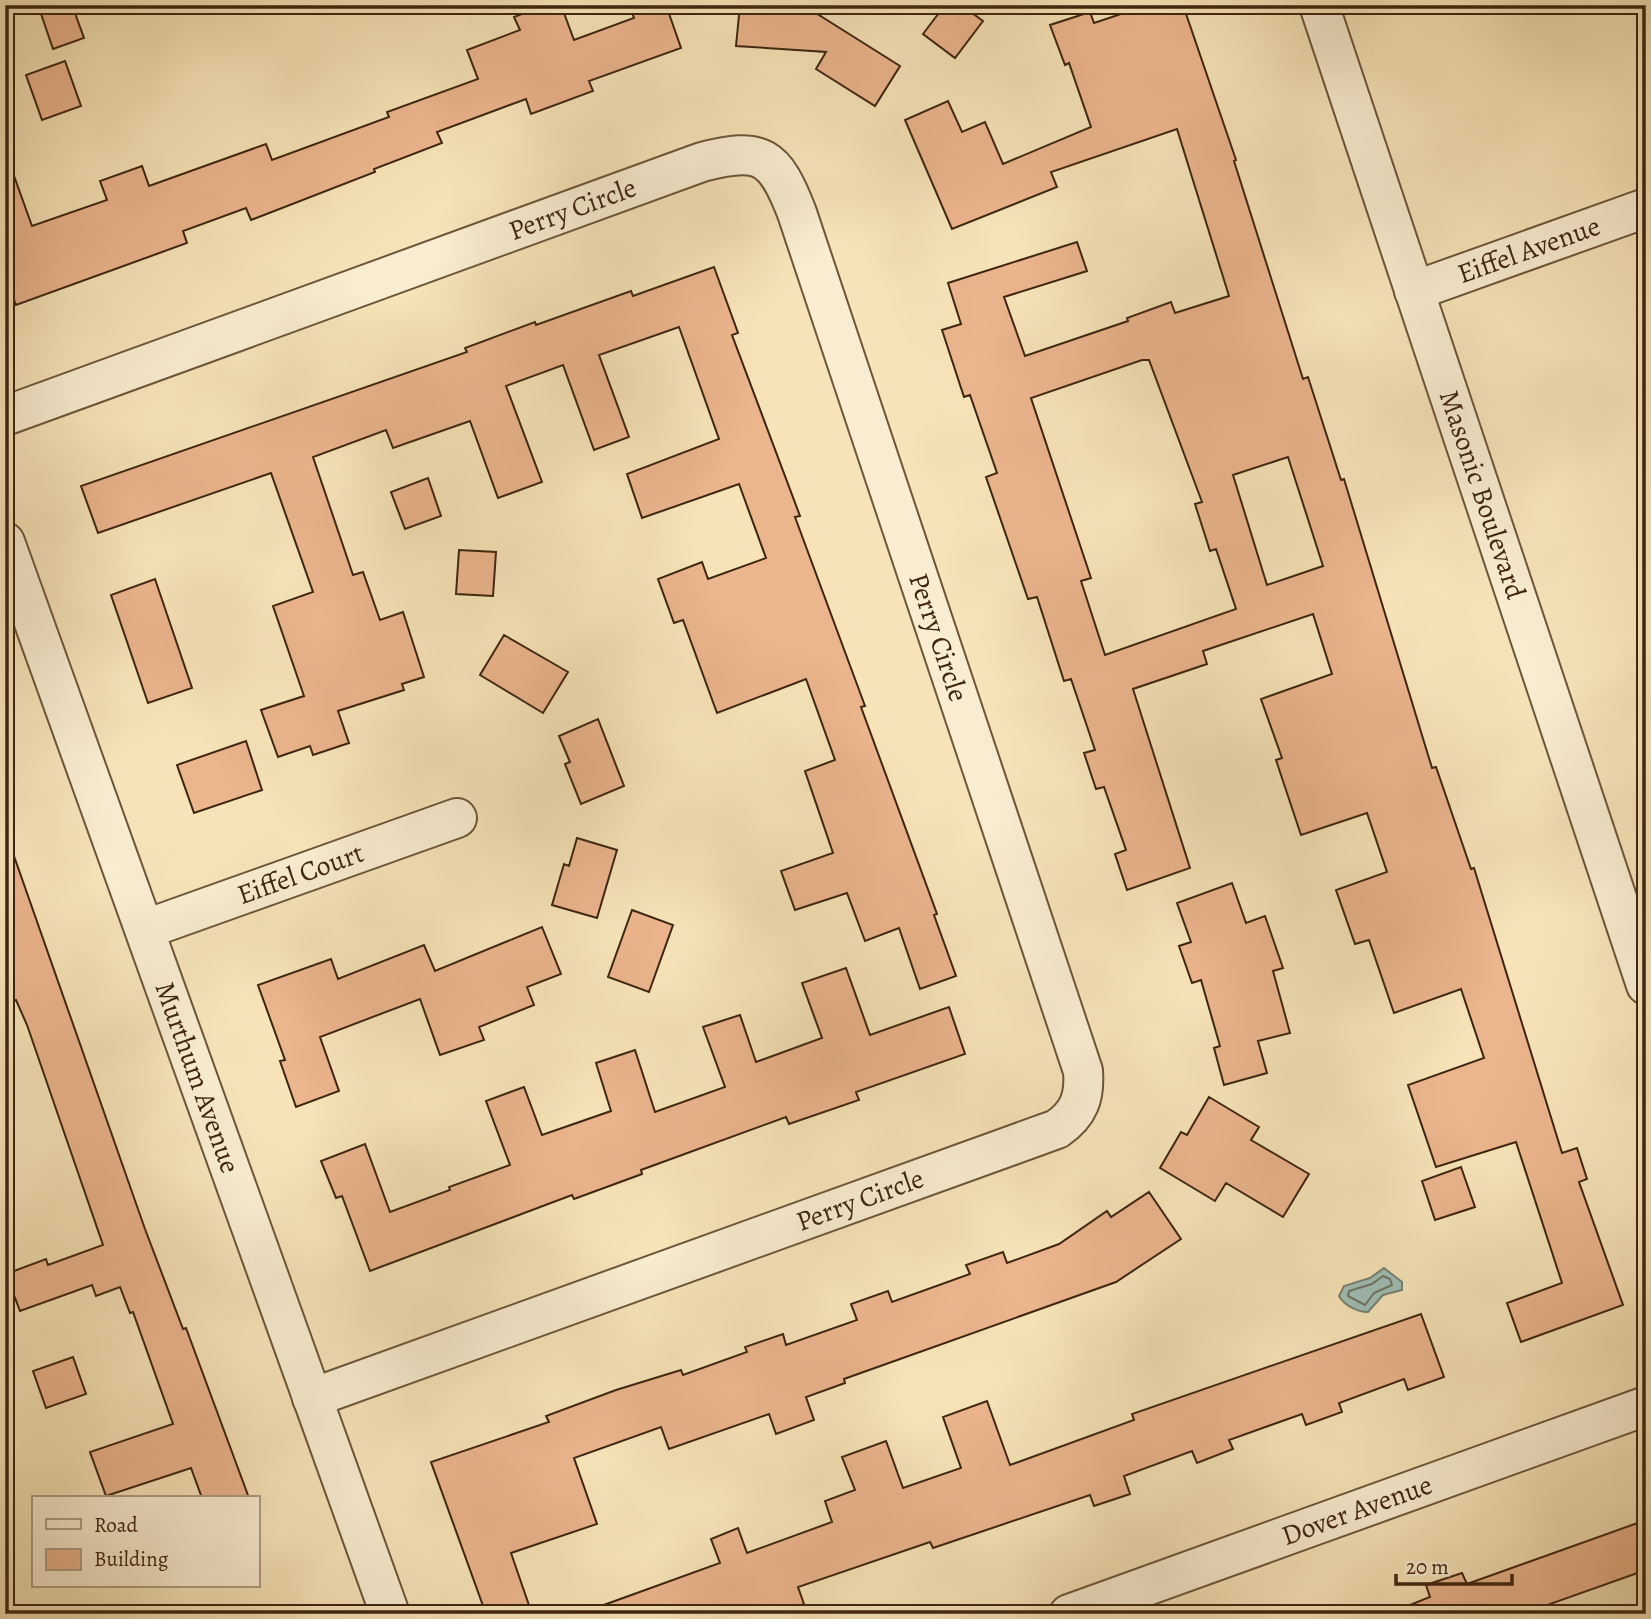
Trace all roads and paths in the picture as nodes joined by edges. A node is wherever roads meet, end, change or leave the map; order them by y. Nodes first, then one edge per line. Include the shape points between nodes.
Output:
1 (1319, 5) edge
2 (1646, 208) edge
3 (1414, 291) junction
4 (5, 416) edge
5 (5, 542) edge
6 (457, 818) dead end
7 (146, 929) junction
8 (1646, 985) edge
9 (312, 1398) junction
10 (1646, 1406) edge
11 (390, 1614) edge
12 (1069, 1614) edge

1 - 3 street, Masonic Boulevard
2 - 3 street, Eiffel Avenue
3 - 8 street, Masonic Boulevard
4 - 9 street, Perry Circle via 702,162 752,154 771,162 785,180 797,213 1083,1071 1085,1091 1078,1110 1057,1129
5 - 7 street, Murthum Avenue
6 - 7 street, Eiffel Court
7 - 9 street, Murthum Avenue
9 - 11 street, Murthum Avenue
10 - 12 street, Dover Avenue

